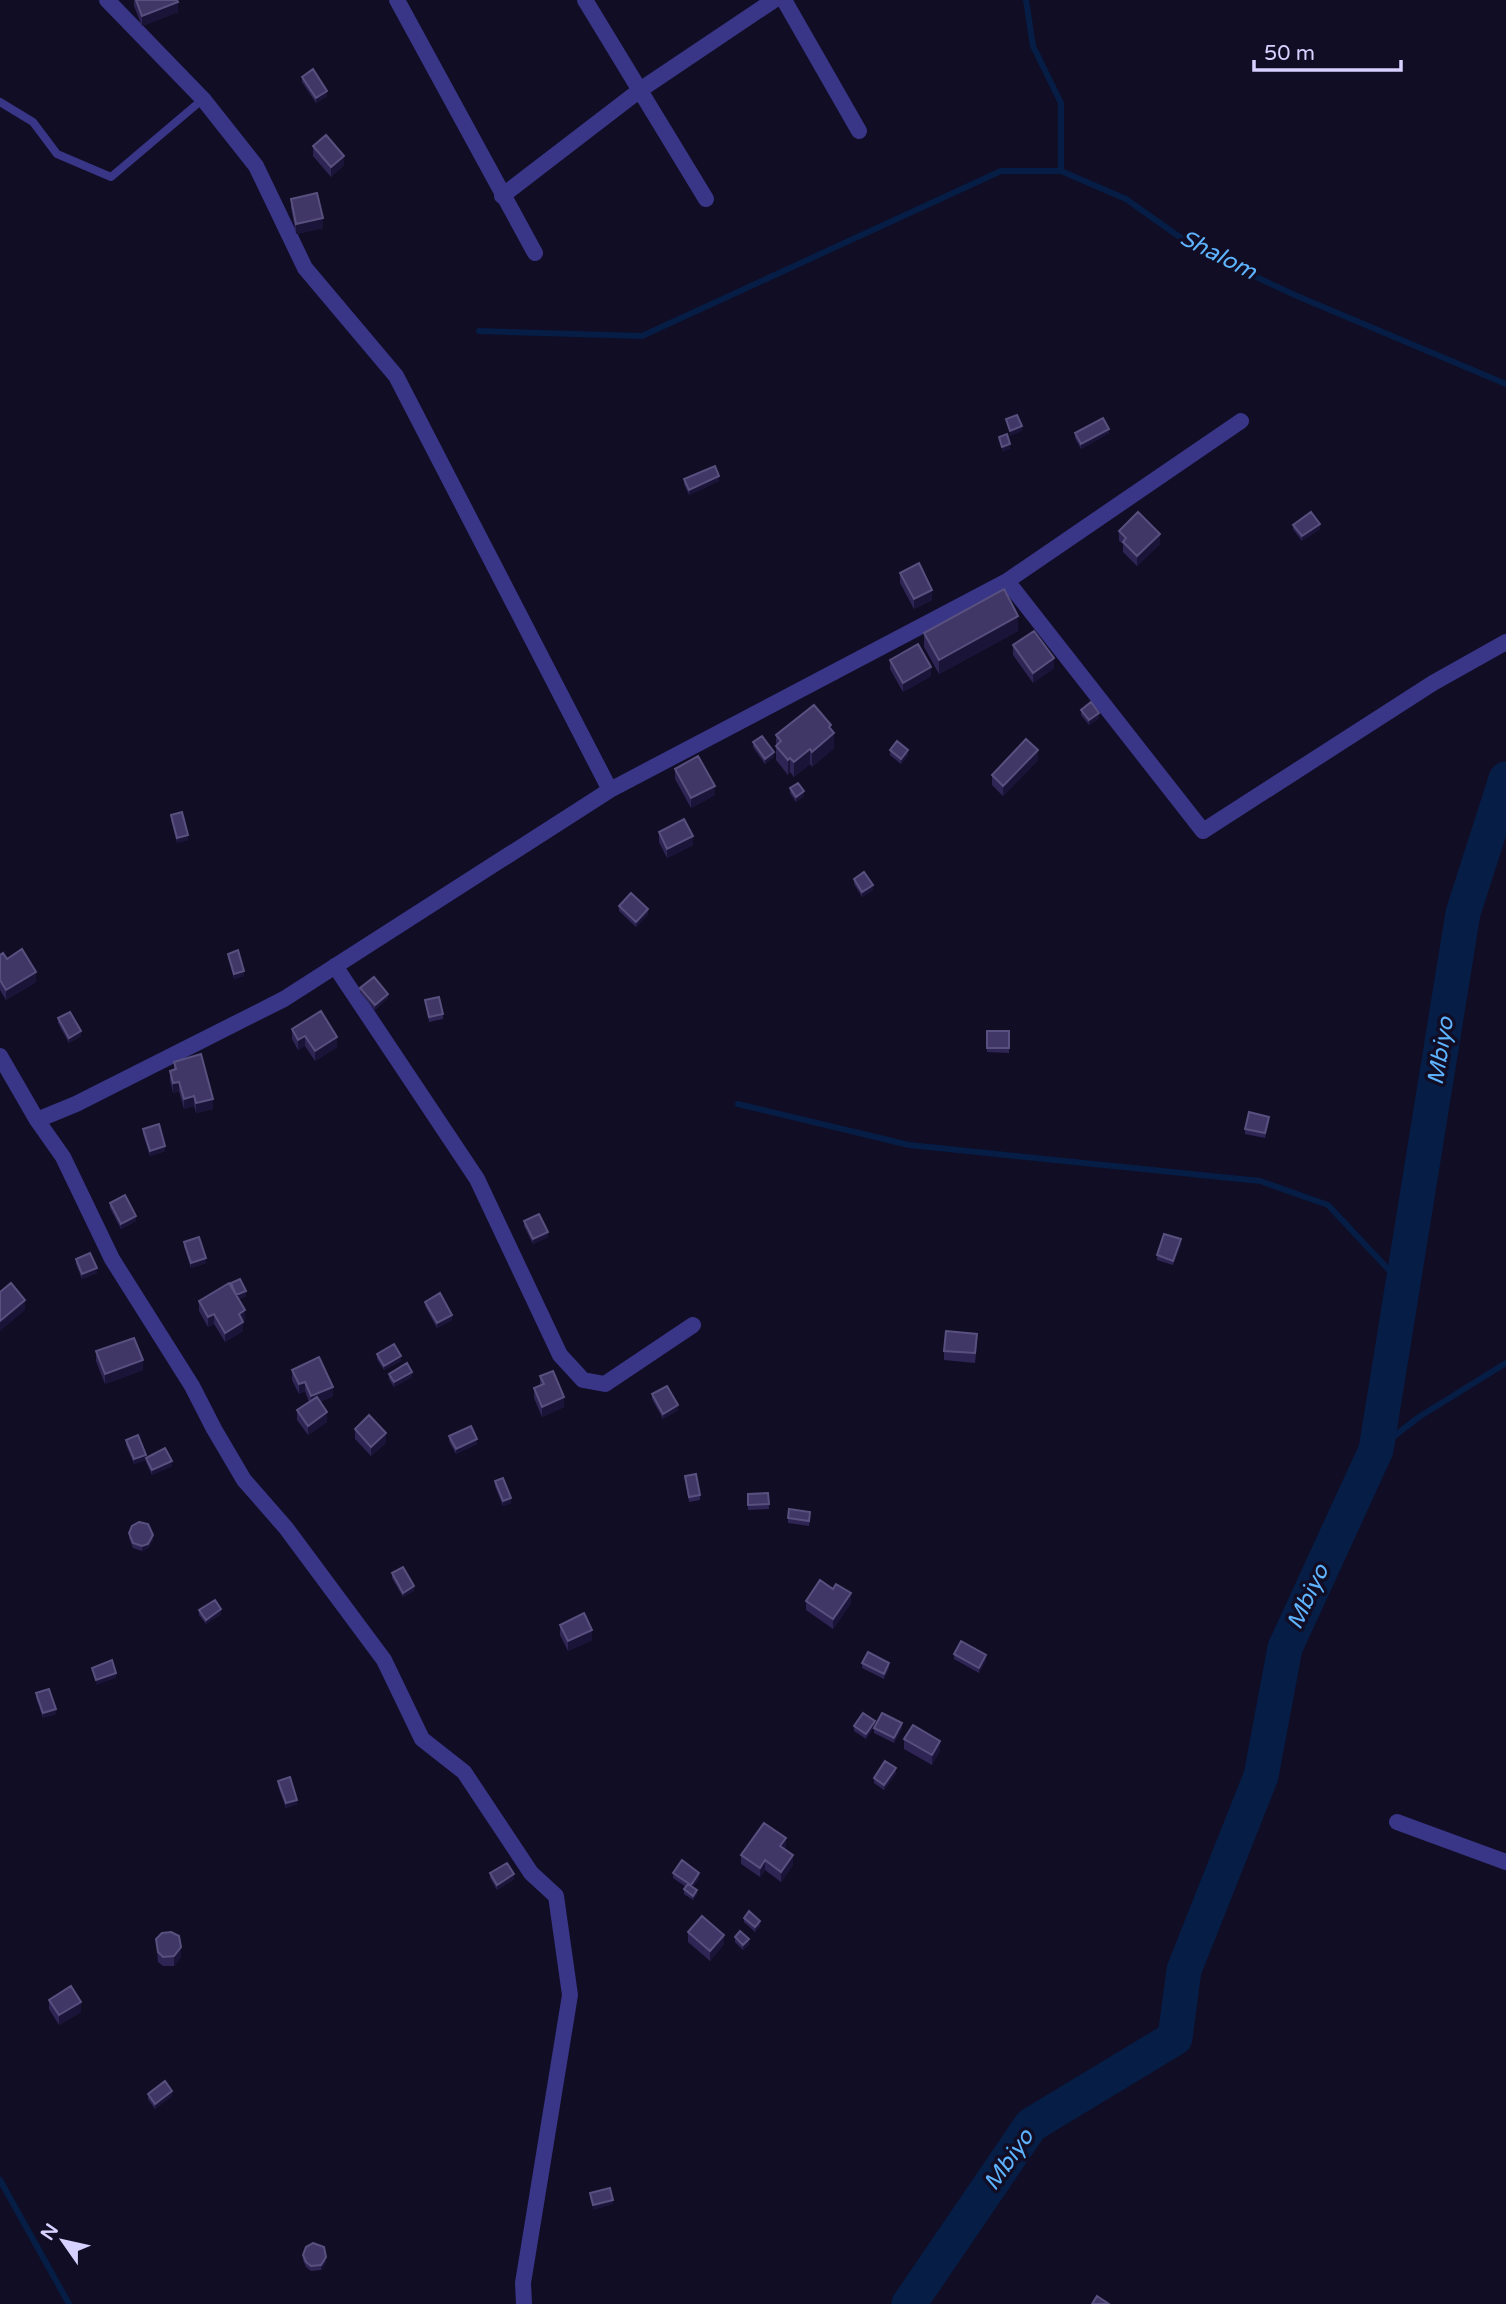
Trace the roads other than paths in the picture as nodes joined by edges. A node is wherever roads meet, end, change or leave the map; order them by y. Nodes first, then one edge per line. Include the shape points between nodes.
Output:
1 (107, 0) edge
2 (397, 0) edge
3 (585, 0) edge
4 (774, 0) edge
5 (784, 0) edge
6 (640, 90) junction
7 (203, 99) junction
8 (0, 102) edge
9 (859, 131) dead end
10 (502, 196) junction
11 (706, 199) dead end
12 (535, 253) dead end
13 (1241, 421) dead end
14 (1007, 581) junction
15 (1506, 642) edge
16 (610, 790) junction
17 (335, 966) junction
18 (0, 1056) edge
19 (37, 1120) junction
20 (693, 1325) dead end
21 (1397, 1822) dead end
22 (1506, 1861) edge
23 (524, 2304) edge

1 - 7 street
2 - 10 street
3 - 6 street
4 - 6 street
5 - 9 street
6 - 10 street
6 - 11 street
7 - 8 lane via 111,177 57,154 33,122
7 - 16 street via 256,166 305,268 396,376
10 - 12 street
13 - 14 street
14 - 15 street via 1203,831 1433,683
14 - 16 street
16 - 17 street
17 - 19 street via 284,999
17 - 20 street via 477,1179 559,1355 583,1380 605,1384
18 - 19 street
19 - 23 street via 63,1157 112,1259 192,1386 244,1480 286,1528 384,1660 422,1740 464,1772 531,1873 556,1896 570,1995 523,2283
21 - 22 street

